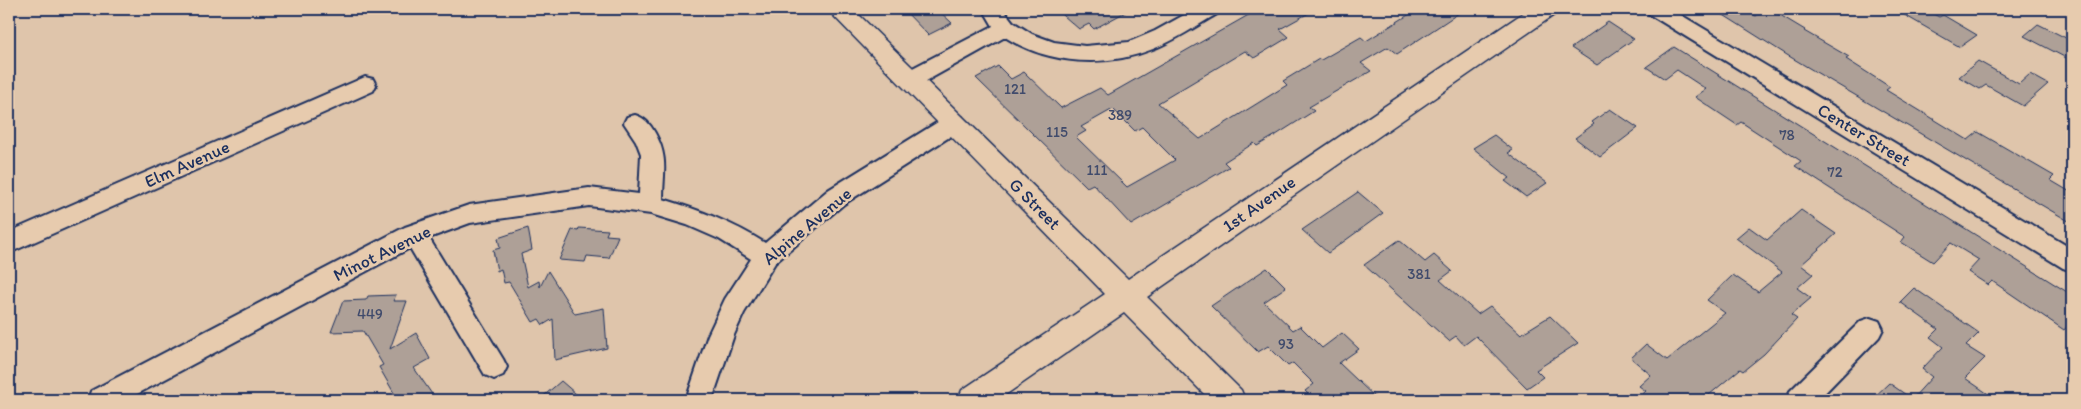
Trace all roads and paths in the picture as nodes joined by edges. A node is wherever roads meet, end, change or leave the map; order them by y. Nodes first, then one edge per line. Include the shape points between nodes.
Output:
1 (840, 9) edge
2 (993, 9) edge
3 (1210, 9) edge
4 (1546, 9) edge
5 (1656, 9) edge
6 (1006, 28) junction
7 (911, 79) junction
8 (365, 86) dead end
9 (954, 123) junction
10 (635, 124) dead end
11 (651, 205) junction
12 (414, 234) junction
13 (9, 243) edge
14 (766, 256) junction
15 (2072, 261) edge
16 (1125, 296) junction
17 (1870, 329) dead end
18 (494, 367) dead end
19 (102, 400) edge
20 (699, 400) edge
21 (973, 400) edge
22 (1230, 400) edge
23 (1800, 400) edge

1 - 7 street, G Street
2 - 6 street
3 - 6 street via 1145,45 1112,52 1062,51 1031,42
4 - 16 street, 1st Avenue
5 - 15 street, Center Street
6 - 7 street
7 - 9 street, G Street
8 - 13 street, Elm Avenue
9 - 14 street, Alpine Avenue via 836,197
9 - 16 street, G Street
10 - 11 street via 647,137 655,164
11 - 12 street, Minot Avenue via 589,197 469,214
11 - 14 street, Minot Avenue via 728,232
12 - 18 street
12 - 19 street, Minot Avenue
14 - 20 street, Alpine Avenue via 729,318
16 - 21 street, 1st Avenue
16 - 22 street, G Street
17 - 23 street

